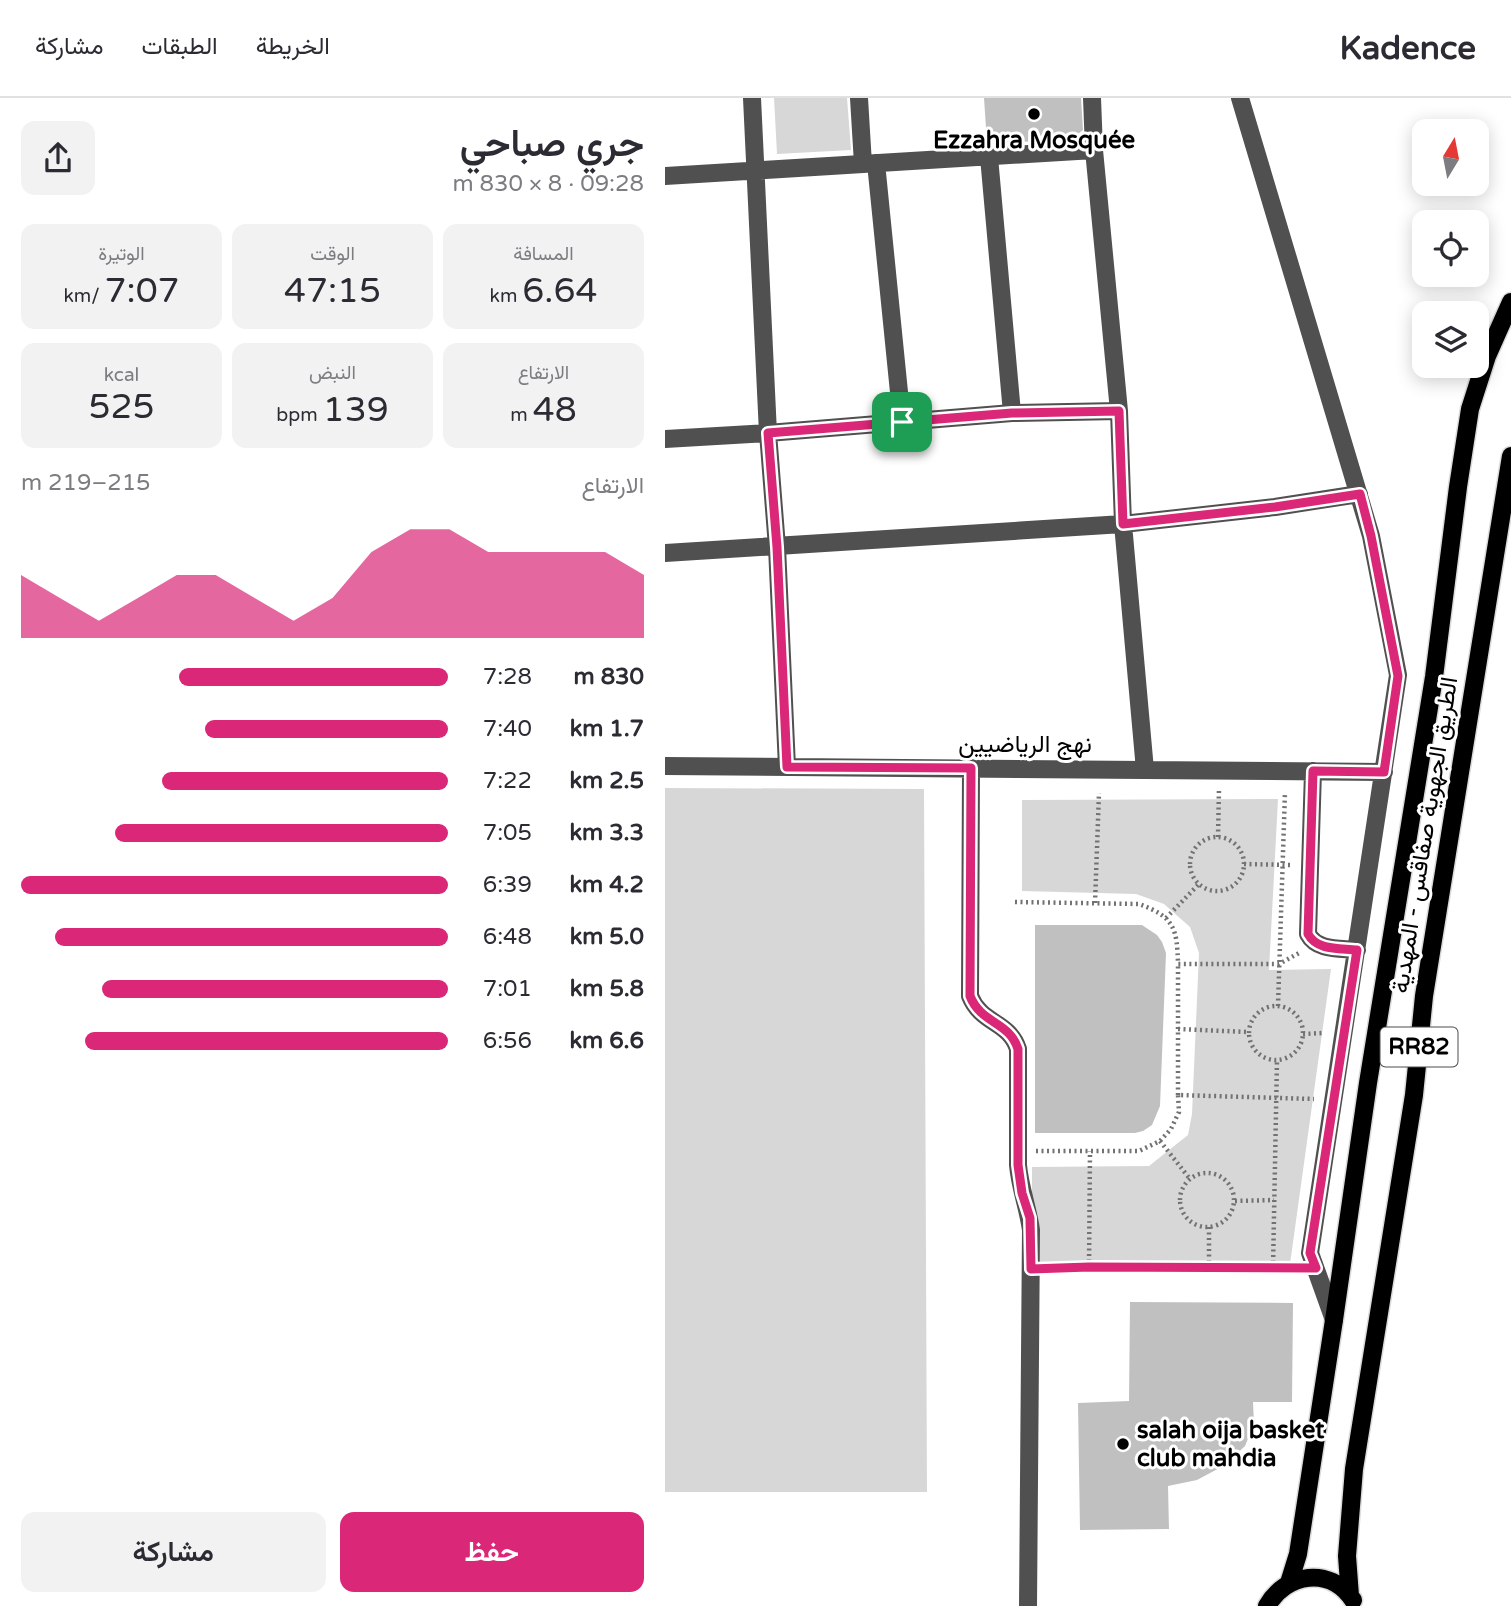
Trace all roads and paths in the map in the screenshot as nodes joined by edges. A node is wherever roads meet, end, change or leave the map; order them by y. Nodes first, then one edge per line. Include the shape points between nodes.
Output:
1 (752, 98) edge
2 (859, 98) edge
3 (1092, 98) edge
4 (1240, 98) edge
5 (1094, 150) junction
6 (989, 156) junction
7 (869, 164) junction
8 (756, 171) junction
9 (665, 176) edge
10 (1511, 302) edge
11 (1119, 411) junction
12 (1012, 413) junction
13 (902, 422) junction
14 (768, 433) junction
15 (665, 439) edge
16 (1511, 456) edge
17 (1360, 494) junction
18 (1123, 524) junction
19 (777, 547) junction
20 (665, 554) edge
21 (665, 766) edge
22 (787, 767) junction
23 (971, 768) junction
24 (1145, 769) junction
25 (1219, 770) junction
26 (1313, 771) junction
27 (1384, 772) junction
28 (1285, 792) dead end
29 (1099, 793) dead end
30 (1218, 836) junction
31 (1244, 864) junction
32 (1282, 865) junction
33 (1310, 866) junction
34 (1199, 884) junction
35 (1015, 902) dead end
36 (1095, 903) junction
37 (1166, 918) junction
38 (1311, 940) junction
39 (1357, 950) junction
40 (1178, 964) junction
41 (1279, 964) junction
42 (1278, 1006) junction
43 (1178, 1029) junction
44 (1248, 1032) junction
45 (1277, 1060) junction
46 (1178, 1096) junction
47 (1276, 1098) junction
48 (1334, 1099) junction
49 (1160, 1142) junction
50 (1018, 1151) junction
51 (1090, 1151) junction
52 (1190, 1179) junction
53 (1274, 1200) junction
54 (1235, 1201) junction
55 (1209, 1227) junction
56 (1089, 1267) junction
57 (1209, 1267) junction
58 (1273, 1268) junction
59 (1316, 1268) junction
60 (1031, 1269) junction
61 (1334, 1320) junction
62 (1286, 1585) junction
63 (1353, 1601) edge
64 (1028, 1606) edge
65 (1256, 1606) edge
66 (1267, 1606) edge

1 - 8 street
2 - 7 street
3 - 5 street
4 - 17 street
5 - 6 street
5 - 11 street
6 - 7 street
6 - 12 street
7 - 8 street
7 - 13 street
8 - 9 street
8 - 14 street
10 - 61 main road, الطريق الجهوية صفاقس - المهدية / RR82 via 1470,409 1434,677
11 - 12 street
11 - 18 street
12 - 13 street
13 - 14 street
14 - 15 street
14 - 19 street
16 - 63 main road, الطريق الجهوية صفاقس - المهدية / RR82 via 1354,1469 1347,1556
17 - 18 street
17 - 27 street via 1398,676
18 - 19 street
18 - 24 street
19 - 20 street
19 - 22 street
21 - 22 street, نهج الرياضيين
22 - 23 street, نهج الرياضيين
23 - 24 street, نهج الرياضيين
23 - 50 street via 970,996 979,1012 1012,1035 1018,1049
24 - 25 street, نهج الرياضيين
25 - 26 street, نهج الرياضيين
25 - 30 path
26 - 27 street, نهج الرياضيين
26 - 33 street
27 - 39 street
28 - 32 path
29 - 36 path
30 - 31 path via 1235,844
30 - 34 path via 1201,842 1190,857 1189,866
31 - 32 path
31 - 34 path via 1242,876 1229,889 1212,891
32 - 33 path
32 - 41 path
33 - 38 street via 1307,927
34 - 37 path
35 - 36 path
36 - 37 path via 1139,904
37 - 40 path via 1178,938
38 - 39 street
38 - 41 path via 1297,955
39 - 48 street
40 - 41 path
40 - 43 path
41 - 42 path
42 - 44 path via 1254,1016
42 - 45 path via 1295,1013 1303,1038 1294,1054
43 - 44 path
43 - 46 path
44 - 45 path via 1260,1056
45 - 47 path
46 - 47 path
46 - 49 path via 1179,1112
47 - 48 path
47 - 53 path
48 - 59 street via 1310,1253
49 - 51 path via 1139,1151
49 - 52 path
50 - 51 path
50 - 60 street via 1030,1218
51 - 56 path
52 - 54 path via 1202,1173 1220,1175 1233,1189
52 - 55 path via 1182,1188 1180,1206 1189,1221
53 - 54 path
53 - 58 path
54 - 55 path via 1223,1223
55 - 57 path
56 - 57 path
56 - 60 path
57 - 58 path
58 - 59 path
59 - 61 street
60 - 64 street
61 - 62 main road, الطريق الجهوية صفاقس - المهدية / RR82 via 1298,1554
62 - 63 main road, RR82 via 1302,1578 1329,1580
62 - 65 main road
62 - 66 main road, RR82

